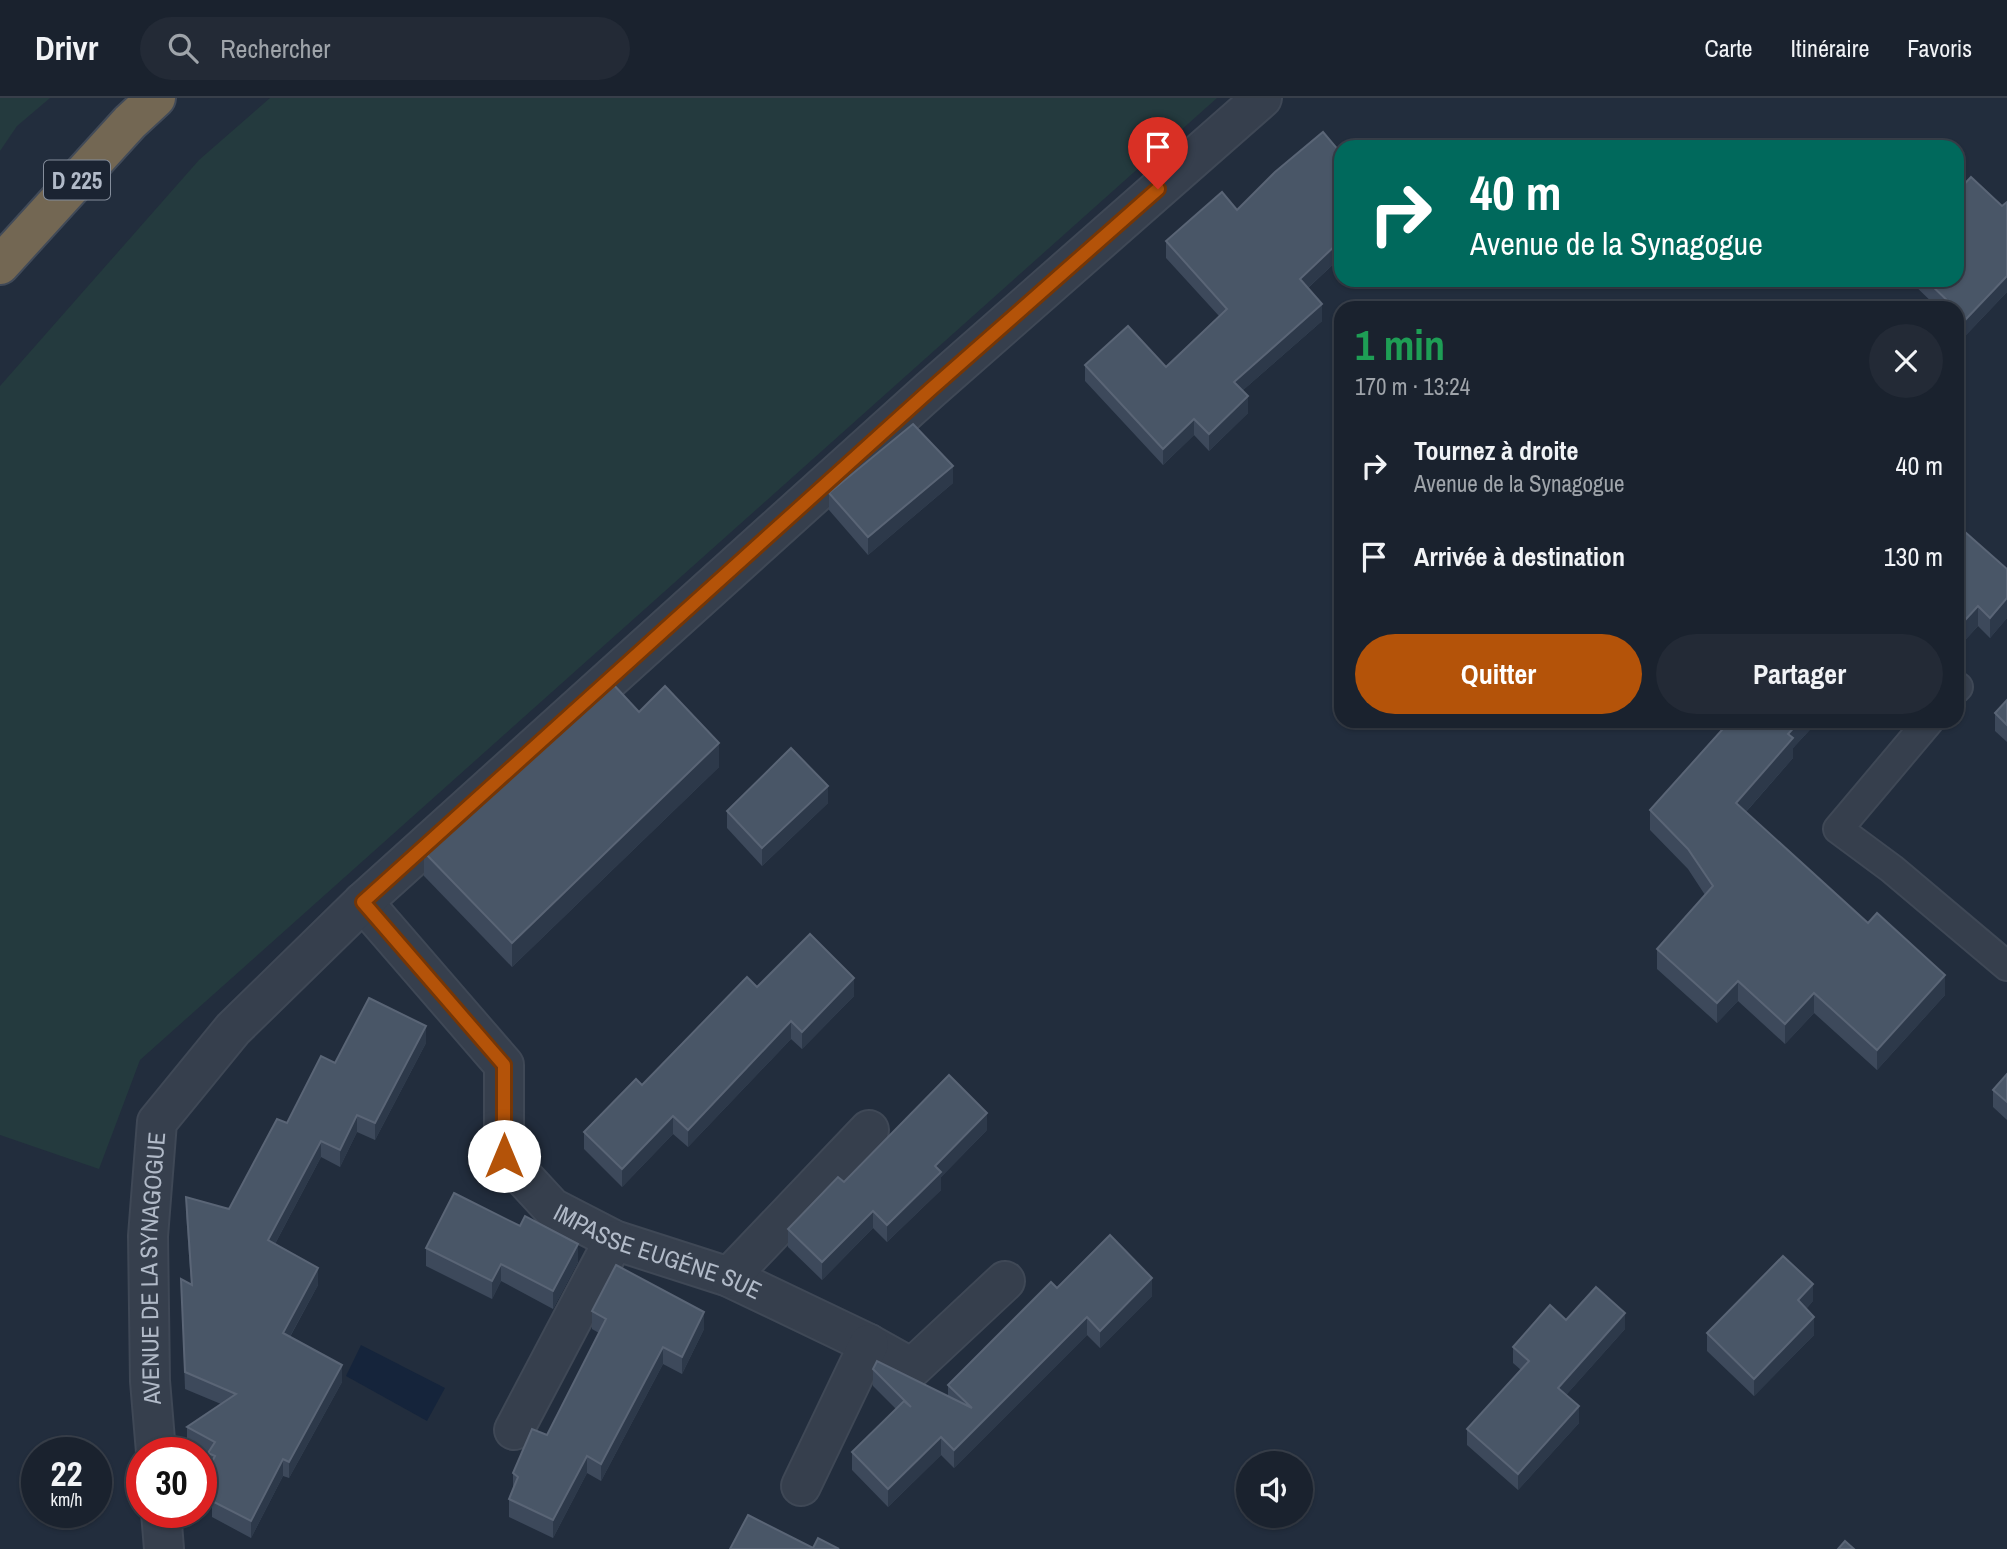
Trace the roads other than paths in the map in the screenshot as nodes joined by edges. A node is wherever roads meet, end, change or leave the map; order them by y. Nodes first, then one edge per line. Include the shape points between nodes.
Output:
1 (156, 98) edge
2 (1262, 98) edge
3 (0, 265) edge
4 (1923, 728) edge
5 (363, 902) junction
6 (2007, 966) edge
7 (869, 1130) dead end
8 (614, 1240) junction
9 (729, 1277) junction
10 (1005, 1281) dead end
11 (869, 1344) junction
12 (514, 1430) dead end
13 (155, 1437) edge
14 (801, 1486) dead end
15 (162, 1528) edge
16 (164, 1549) edge

1 - 3 highway, D 225
2 - 5 street, AVENUE DE LA SYNAGOGUE via 930,390
4 - 6 lane via 1838,829
5 - 8 street, IMPASSE EUGÉNE SUE via 504,1065 504,1156 552,1208
5 - 13 street, AVENUE DE LA SYNAGOGUE via 233,1029 157,1122 148,1236
7 - 9 street
8 - 9 street, IMPASSE EUGÉNE SUE
8 - 12 street
9 - 11 street, IMPASSE EUGÉNE SUE
10 - 11 street, IMPASSE EUGÉNE SUE via 912,1368
11 - 14 street
15 - 16 street

